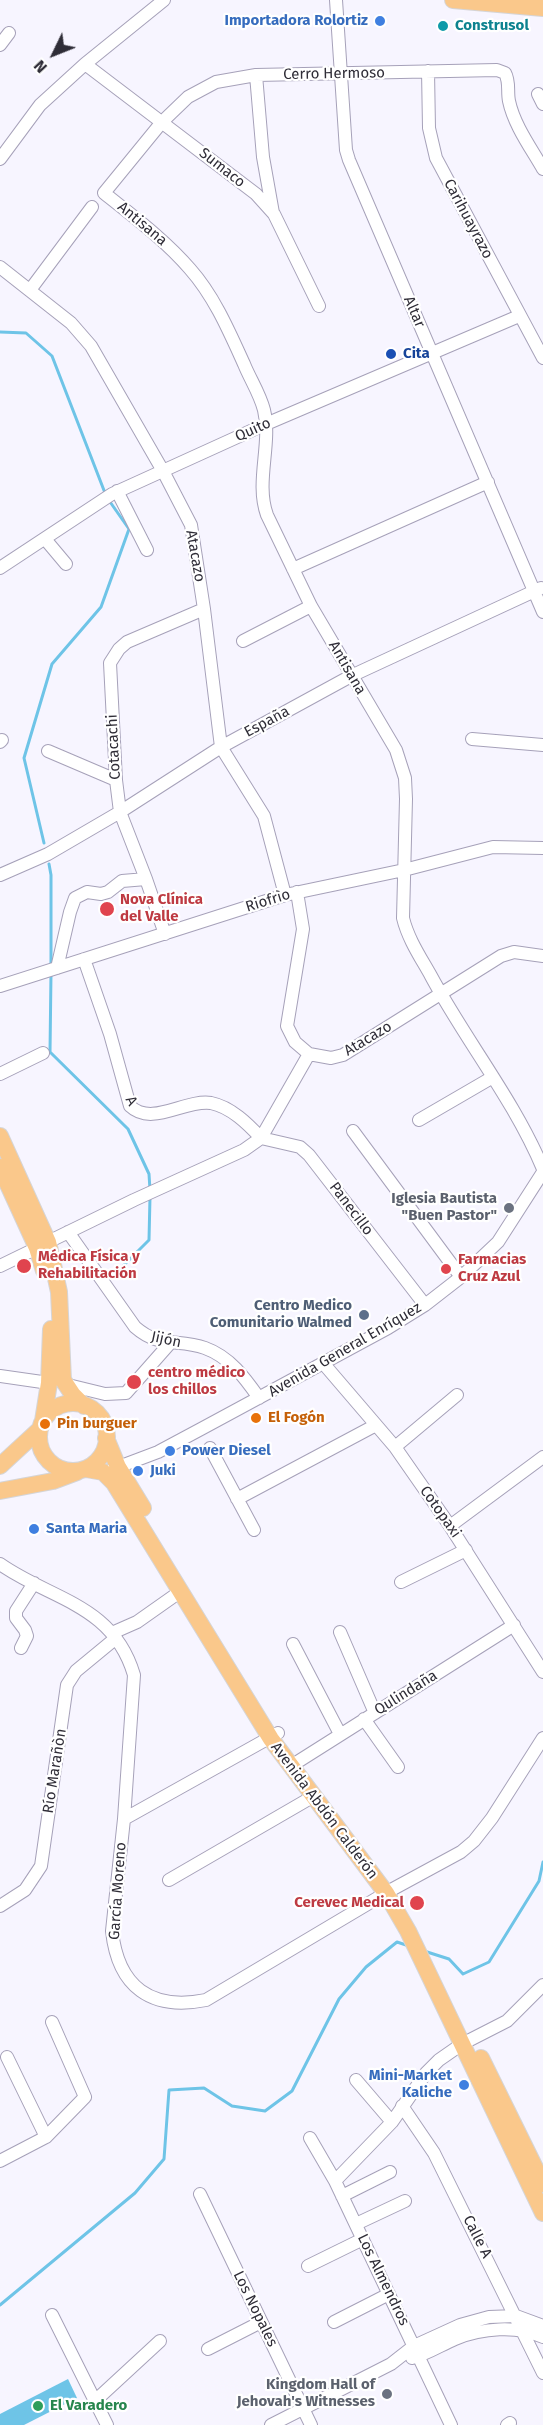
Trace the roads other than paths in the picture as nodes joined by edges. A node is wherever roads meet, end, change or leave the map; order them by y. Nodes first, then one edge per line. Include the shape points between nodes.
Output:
1 (164, 0) edge
2 (336, 0) edge
3 (453, 0) edge
4 (472, 1) edge
5 (538, 5) edge
6 (9, 33) dead end
7 (0, 45) edge
8 (85, 64) junction
9 (428, 71) junction
10 (340, 74) junction
11 (256, 75) junction
12 (162, 122) junction
13 (539, 155) edge
14 (0, 159) edge
15 (543, 169) edge
16 (104, 193) joint
17 (92, 207) dead end
18 (274, 214) junction
19 (0, 267) edge
20 (30, 290) junction
21 (319, 306) dead end
22 (519, 316) junction
23 (431, 353) junction
24 (543, 358) edge
25 (266, 424) junction
26 (163, 471) junction
27 (488, 482) junction
28 (115, 493) junction
29 (45, 539) junction
30 (147, 550) dead end
31 (66, 564) dead end
32 (0, 568) edge
33 (294, 569) junction
34 (539, 589) edge
35 (311, 606) junction
36 (204, 609) junction
37 (543, 612) edge
38 (243, 641) dead end
39 (351, 676) junction
40 (472, 739) dead end
41 (543, 745) edge
42 (221, 747) junction
43 (48, 751) dead end
44 (116, 780) junction
45 (120, 812) junction
46 (543, 848) edge
47 (404, 870) junction
48 (0, 875) edge
49 (146, 879) junction
50 (291, 894) junction
51 (165, 934) junction
52 (543, 956) edge
53 (84, 959) junction
54 (52, 970) junction
55 (0, 986) edge
56 (441, 994) junction
57 (43, 1053) dead end
58 (309, 1054) junction
59 (0, 1074) edge
60 (493, 1077) junction
61 (419, 1120) dead end
62 (353, 1131) dead end
63 (0, 1136) edge
64 (261, 1138) junction
65 (1, 1171) edge
66 (543, 1171) edge
67 (68, 1232) junction
68 (42, 1245) junction
69 (0, 1266) edge
70 (461, 1277) junction
71 (424, 1305) junction
72 (171, 1342) junction
73 (323, 1363) junction
74 (0, 1376) edge
75 (57, 1383) junction
76 (457, 1395) dead end
77 (259, 1398) junction
78 (84, 1406) junction
79 (41, 1425) junction
80 (376, 1425) junction
81 (108, 1443) junction
82 (395, 1447) junction
83 (210, 1448) dead end
84 (543, 1457) edge
85 (138, 1459) junction
86 (0, 1466) edge
87 (83, 1469) junction
88 (111, 1469) junction
89 (0, 1491) edge
90 (237, 1499) junction
91 (450, 1526) junction
92 (254, 1530) dead end
93 (466, 1550) junction
94 (0, 1564) edge
95 (401, 1582) dead end
96 (34, 1583) junction
97 (181, 1592) junction
98 (514, 1625) junction
99 (340, 1632) dead end
100 (114, 1636) junction
101 (293, 1644) dead end
102 (21, 1648) dead end
103 (543, 1672) edge
104 (370, 1716) junction
105 (340, 1734) junction
106 (274, 1736) junction
107 (543, 1738) edge
108 (294, 1764) junction
109 (398, 1767) dead end
110 (314, 1796) junction
111 (124, 1819) junction
112 (169, 1880) dead end
113 (389, 1892) junction
114 (0, 1906) edge
115 (543, 1984) edge
116 (52, 2022) dead end
117 (467, 2042) junction
118 (7, 2057) dead end
119 (356, 2080) dead end
120 (402, 2106) junction
121 (392, 2122) junction
122 (46, 2137) junction
123 (310, 2138) dead end
124 (0, 2161) edge
125 (390, 2172) dead end
126 (335, 2181) junction
127 (543, 2184) edge
128 (200, 2194) dead end
129 (342, 2196) junction
130 (405, 2200) dead end
131 (543, 2211) edge
132 (356, 2224) junction
133 (363, 2240) junction
134 (308, 2266) dead end
135 (389, 2294) junction
136 (52, 2315) dead end
137 (516, 2316) junction
138 (261, 2322) junction
139 (334, 2322) dead end
140 (543, 2326) edge
141 (522, 2329) junction
142 (543, 2337) edge
143 (160, 2341) dead end
144 (208, 2349) dead end
145 (416, 2351) junction
146 (543, 2373) edge
147 (95, 2401) junction
148 (303, 2409) junction
149 (107, 2425) edge
150 (271, 2425) edge
151 (311, 2425) edge
152 (452, 2425) edge

1 - 8 street
2 - 10 street, Altar
3 - 4 main road
4 - 5 main road
6 - 7 street
8 - 12 street, Sumaco
8 - 14 street via 40,105
9 - 10 street, Cerro Hermoso
9 - 13 street, Cerro Hermoso via 505,73 516,121
9 - 22 street, Carihuayrazo via 429,128 436,158
10 - 11 street, Cerro Hermoso
10 - 23 street, Altar via 349,160
11 - 12 street, Cerro Hermoso via 203,87
11 - 18 street via 263,157
12 - 16 street, Cerro Hermoso
12 - 18 street, Sumaco via 255,194
13 - 15 street, Cerro Hermoso
16 - 25 street, Antisana via 169,247 212,299 264,409
17 - 20 street
18 - 21 street, Sumaco
19 - 20 street, Atacazo
20 - 26 street, Atacazo via 92,346
22 - 23 street, Quito
22 - 24 street, Carihuayrazo
23 - 25 street, Quito
23 - 27 street, Altar
25 - 26 street, Quito
25 - 33 street, Antisana via 264,507
26 - 28 street, Quito
26 - 36 street, Atacazo via 191,525
27 - 33 street
27 - 34 street, Altar
28 - 29 street, Quito
28 - 30 street
29 - 31 street
29 - 32 street, Quito
33 - 35 street, Antisana
34 - 37 street, Altar
34 - 39 street, España
35 - 38 street
35 - 39 street, Antisana
36 - 42 street, Atacazo
36 - 44 street, Cotacachi via 127,642 110,663
39 - 42 street, España
39 - 47 street, Antisana via 396,750 405,778
40 - 41 street
42 - 45 street, España
42 - 50 street, Atacazo via 264,816
43 - 44 street
44 - 45 street, Cotacachi
45 - 48 street, España via 48,854
45 - 49 street, Cotacachi
46 - 47 street, Riofrìo via 493,847
47 - 50 street, Riofrìo
47 - 56 street, Antisana via 404,924
49 - 51 street, Cotacachi
49 - 54 street via 122,881 108,892 87,892 75,898
50 - 51 street, Riofrìo
50 - 58 street, Atacazo via 303,928 287,1026 295,1042
51 - 53 street, Riofrìo
52 - 56 street, Atacazo via 514,952 501,956
53 - 54 street, Riofrìo
53 - 64 street, A via 130,1106 147,1115 210,1103 232,1112
54 - 55 street, Riofrìo
56 - 58 street, Atacazo via 343,1055 331,1058
56 - 60 street, Antisana
57 - 59 street
58 - 64 street
60 - 61 street
60 - 66 street, Antisana
62 - 70 street
63 - 68 main road
64 - 67 street via 244,1150
64 - 71 street, Panecillo via 300,1147 309,1155
65 - 68 main road
66 - 70 street, Avenida General Enríquez via 506,1233
67 - 68 street
67 - 72 street, Jijón via 135,1328 153,1340
68 - 69 street
68 - 75 main road
70 - 71 street, Avenida General Enríquez
71 - 73 street, Avenida General Enríquez
72 - 75 street via 126,1393 105,1394
72 - 77 street, Jijón via 204,1347 223,1357
73 - 77 street, Avenida General Enríquez
73 - 80 street, Cotopaxi
74 - 75 street
75 - 78 main road
75 - 79 main road
76 - 82 street
77 - 85 street, Avenida General Enríquez
78 - 79 main road via 56,1408
78 - 81 main road via 98,1415
79 - 86 main road
79 - 87 main road via 39,1444 46,1458 66,1470
80 - 82 street, Cotopaxi
80 - 90 street
81 - 85 street via 124,1457
81 - 87 main road via 101,1456
81 - 88 main road, Avenida Abdón Calderón
82 - 91 street, Cotopaxi
83 - 90 street
84 - 91 street
85 - 88 street, Avenida General Enríquez
87 - 88 main road
87 - 89 main road via 53,1481
88 - 97 main road, Avenida Abdón Calderón via 114,1483
88 - 106 main road, Avenida Abdón Calderón
90 - 92 street
91 - 93 street, Cotopaxi
93 - 95 street
93 - 98 street, Cotopaxi
94 - 96 street, García Moreno
96 - 100 street, García Moreno via 70,1599
96 - 102 street via 16,1611 27,1636
97 - 100 street, Río Marañòn
97 - 106 main road, Avenida Abdón Calderón
98 - 103 street, Cotopaxi
98 - 104 street, Qulindaña
99 - 104 street
100 - 111 street, García Moreno via 134,1675
100 - 114 street, Río Marañòn via 76,1671 67,1685 41,1866 25,1890
101 - 105 street
104 - 105 street, Qulindaña
104 - 109 street
105 - 108 street, Qulindaña
106 - 108 main road, Avenida Abdón Calderón
106 - 111 street
107 - 113 street, García Moreno via 474,1841 452,1858
108 - 110 main road, Avenida Abdón Calderón
108 - 113 main road, Avenida Abdón Calderón
110 - 112 street
110 - 113 main road, Avenida Abdón Calderón
111 - 113 street, García Moreno via 112,1931 114,1947 127,1977 160,2000 177,2004 206,2000
113 - 117 main road, Avenida Abdón Calderón
115 - 117 street via 507,2022
116 - 122 street via 85,2097
117 - 120 street via 439,2060
117 - 127 main road, Avenida Abdón Calderón
117 - 131 main road, Avenida Abdón Calderón
118 - 122 street
119 - 121 street
120 - 121 street
120 - 137 street, Calle A via 434,2153
121 - 126 street
122 - 124 street
123 - 126 street, Los Almendros
125 - 129 street
126 - 129 street, Los Almendros
128 - 138 street, Los Nopales
129 - 132 street, Los Almendros
130 - 132 street
132 - 133 street, Los Almendros
133 - 134 street
133 - 135 street, Los Almendros
135 - 139 street
135 - 145 street, Los Almendros
136 - 147 street
137 - 140 street
137 - 141 street, Calle A
137 - 145 street via 489,2317 460,2325
138 - 144 street
138 - 148 street, Los Nopales
141 - 142 street
141 - 145 street via 490,2330
141 - 146 street, Calle A
143 - 147 street
145 - 148 street
145 - 152 street, Los Almendros
147 - 149 street
148 - 150 street
148 - 151 street, Los Nopales

